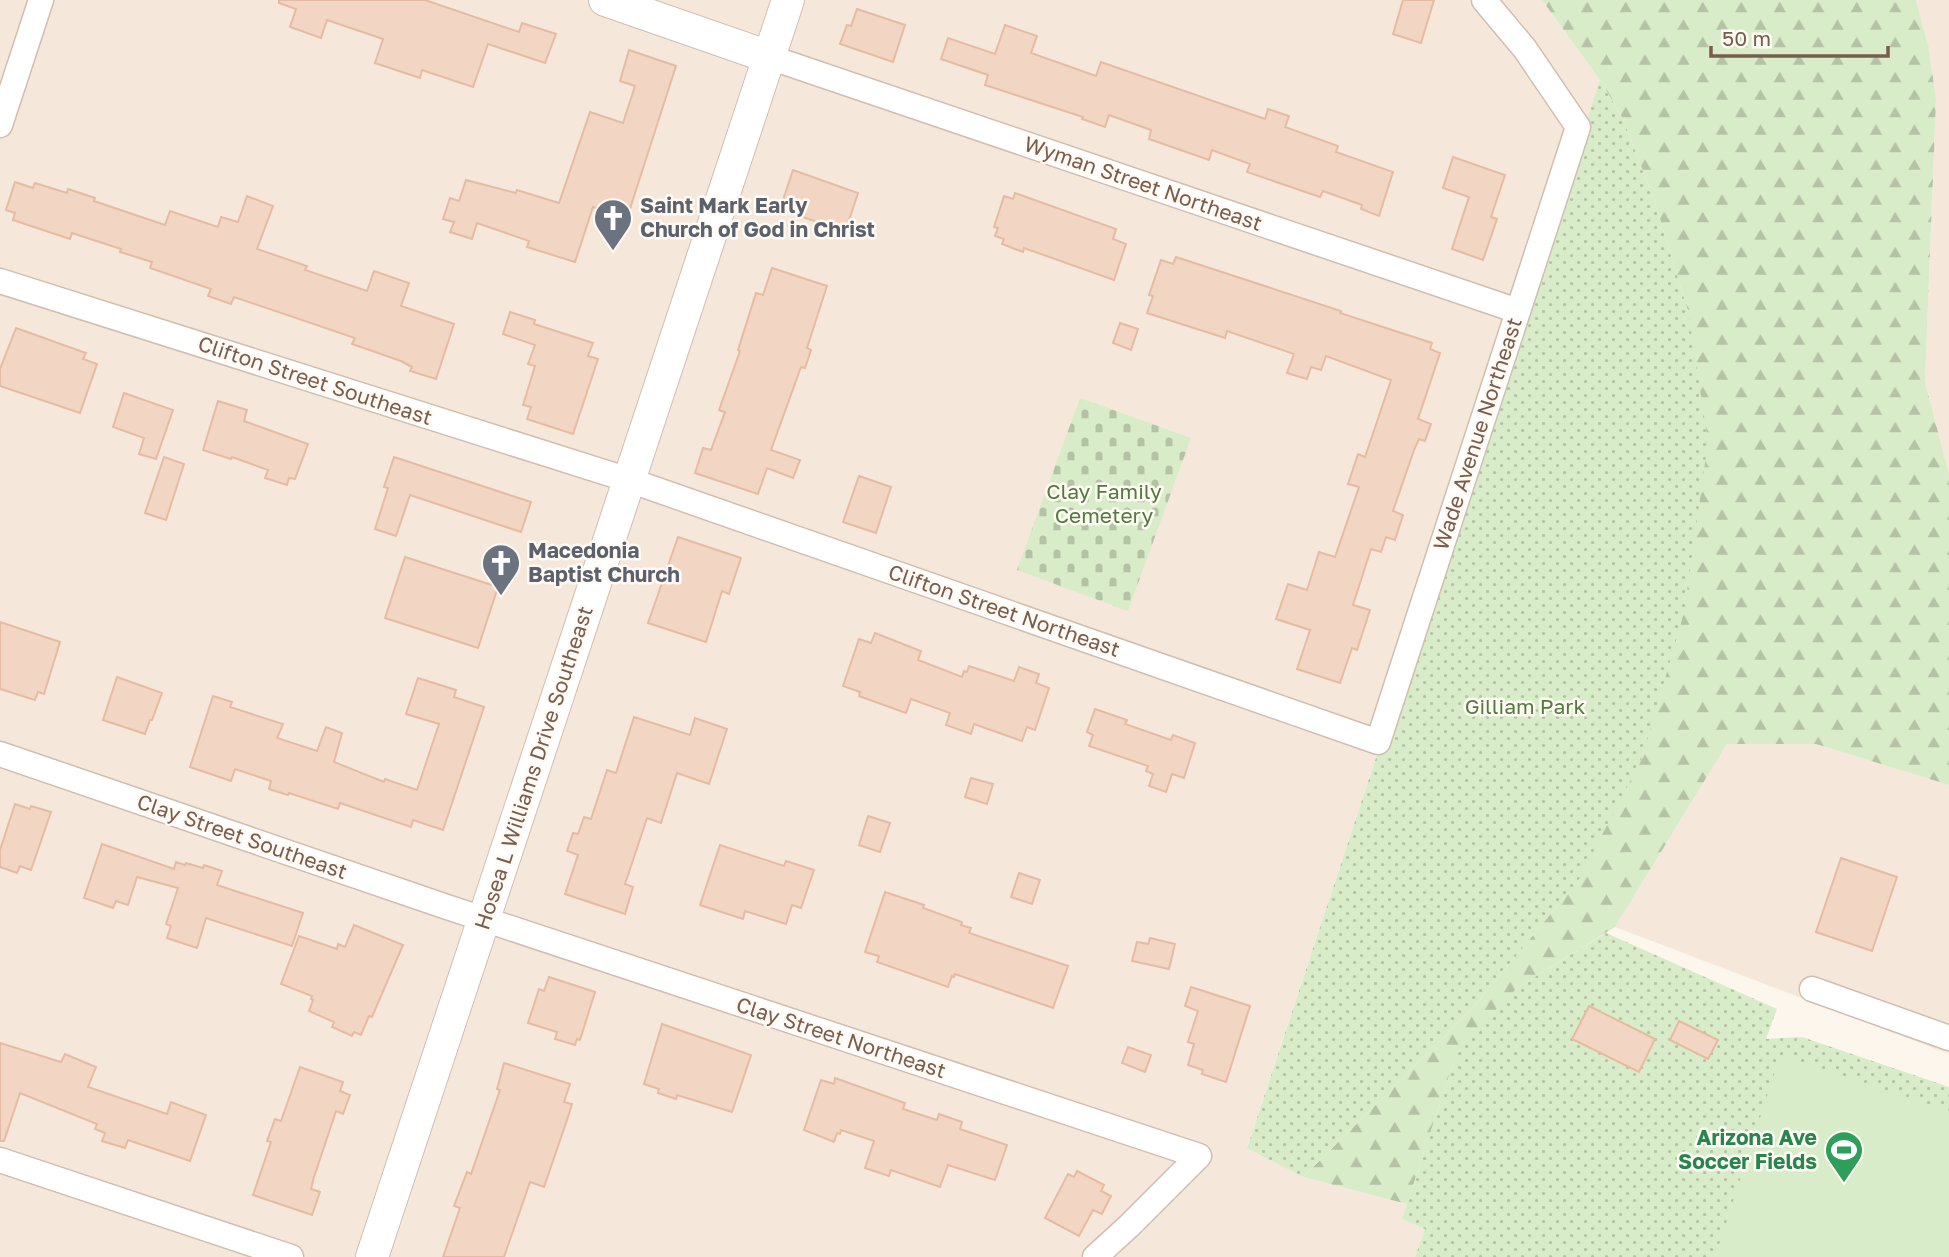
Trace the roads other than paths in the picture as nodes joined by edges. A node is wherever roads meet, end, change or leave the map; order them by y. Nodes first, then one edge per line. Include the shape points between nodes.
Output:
1 (41, 0) edge
2 (605, 0) edge
3 (788, 0) edge
4 (1484, 0) edge
5 (769, 57) junction
6 (0, 125) edge
7 (0, 281) edge
8 (1518, 311) junction
9 (629, 480) junction
10 (1378, 742) joint
11 (0, 754) edge
12 (484, 920) junction
13 (1812, 989) dead end
14 (1949, 1038) edge
15 (0, 1160) edge
16 (291, 1257) edge
17 (372, 1257) edge
18 (1095, 1257) edge

1 - 6 street
2 - 5 street
3 - 5 street, Hosea L Williams Drive Southeast
4 - 8 street, Wade Avenue Northeast via 1525,49 1578,127
5 - 8 street, Wyman Street Northeast
5 - 9 street, Hosea L Williams Drive Southeast
7 - 9 street, Clifton Street Southeast
8 - 10 street, Wade Avenue Northeast
9 - 10 street, Clifton Street Northeast
9 - 12 street, Hosea L Williams Drive Southeast
11 - 12 street, Clay Street Southeast
12 - 17 street, Hosea L Williams Drive Southeast
12 - 18 street, Clay Street Northeast via 1199,1156
13 - 14 street
15 - 16 street

